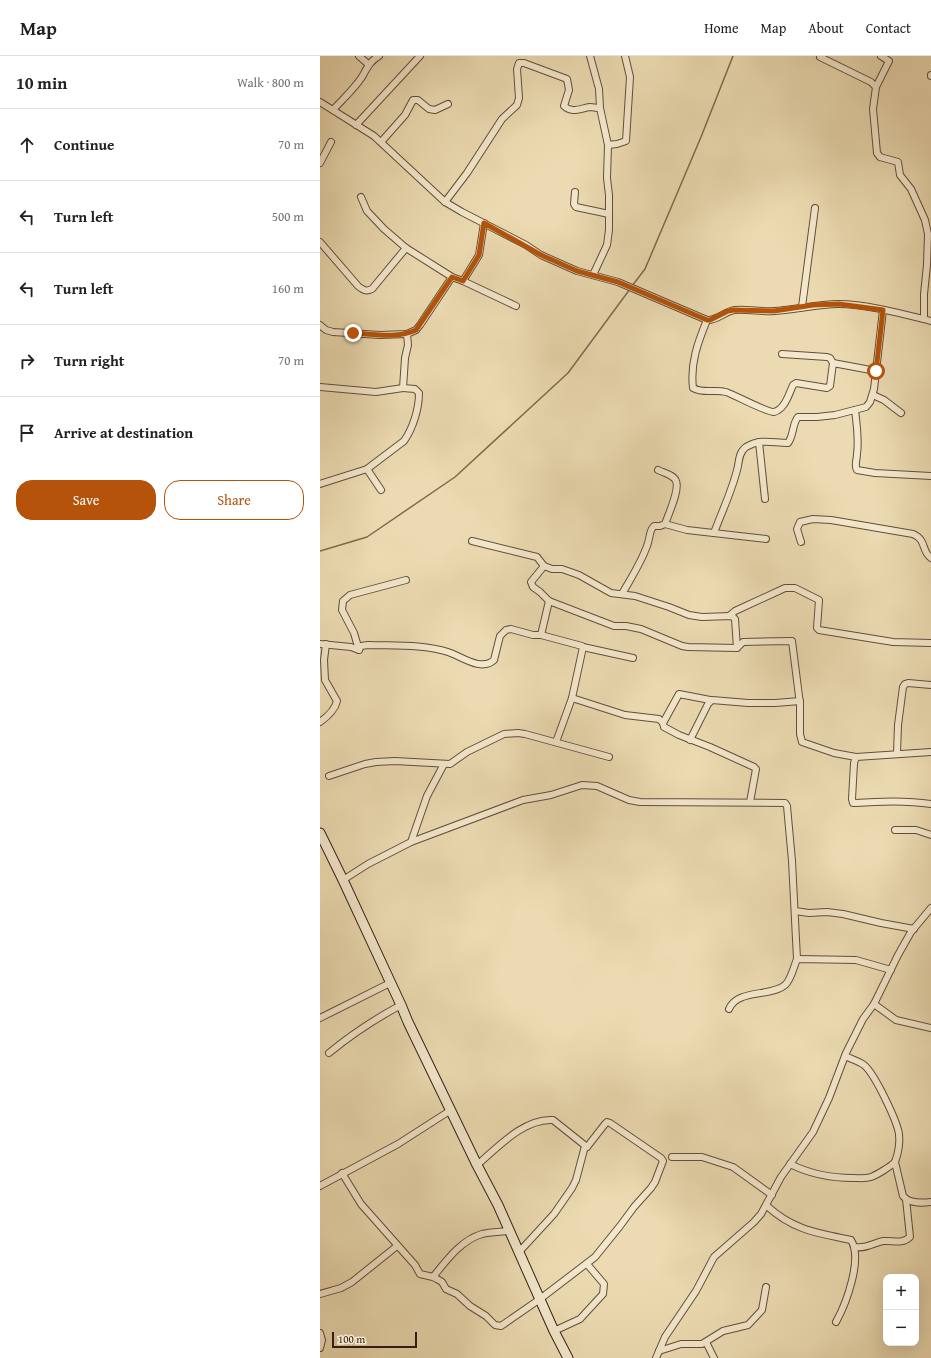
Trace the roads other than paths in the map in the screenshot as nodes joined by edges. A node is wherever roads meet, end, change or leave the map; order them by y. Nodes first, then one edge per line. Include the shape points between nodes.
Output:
1 (359, 56) edge
2 (379, 56) edge
3 (420, 56) edge
4 (590, 56) edge
5 (625, 56) edge
6 (882, 56) edge
7 (820, 57) edge
8 (888, 58) edge
9 (368, 64) junction
10 (876, 88) junction
11 (320, 102) edge
12 (448, 104) dead end
13 (600, 108) junction
14 (334, 110) junction
15 (356, 125) junction
16 (331, 142) dead end
17 (380, 142) junction
18 (608, 145) junction
19 (320, 163) edge
20 (575, 192) dead end
21 (361, 197) dead end
22 (445, 202) junction
23 (816, 208) dead end
24 (609, 214) junction
25 (484, 223) junction
26 (930, 234) edge
27 (320, 242) edge
28 (406, 248) junction
29 (593, 275) junction
30 (452, 277) junction
31 (463, 281) junction
32 (516, 306) dead end
33 (802, 307) junction
34 (883, 310) junction
35 (924, 319) junction
36 (707, 320) junction
37 (931, 321) edge
38 (320, 325) edge
39 (407, 334) junction
40 (782, 354) dead end
41 (833, 363) junction
42 (876, 371) junction
43 (320, 387) edge
44 (403, 388) junction
45 (873, 395) junction
46 (855, 410) junction
47 (901, 412) dead end
48 (759, 442) junction
49 (367, 469) junction
50 (658, 470) dead end
51 (931, 476) edge
52 (320, 484) edge
53 (381, 490) dead end
54 (765, 500) dead end
55 (665, 524) junction
56 (714, 533) junction
57 (766, 539) dead end
58 (472, 541) dead end
59 (801, 542) dead end
60 (931, 558) edge
61 (544, 566) junction
62 (406, 580) dead end
63 (622, 594) junction
64 (549, 601) junction
65 (729, 616) junction
66 (541, 635) junction
67 (931, 643) edge
68 (323, 644) edge
69 (583, 647) junction
70 (737, 648) junction
71 (359, 650) junction
72 (633, 658) dead end
73 (931, 686) edge
74 (572, 698) junction
75 (710, 700) junction
76 (800, 701) junction
77 (320, 722) edge
78 (663, 723) junction
79 (690, 740) junction
80 (556, 742) junction
81 (931, 752) edge
82 (897, 754) junction
83 (609, 757) dead end
84 (856, 757) junction
85 (444, 764) junction
86 (329, 776) dead end
87 (750, 802) junction
88 (931, 804) edge
89 (895, 830) dead end
90 (320, 834) edge
91 (931, 836) edge
92 (411, 842) junction
93 (343, 880) junction
94 (931, 908) edge
95 (795, 911) junction
96 (914, 929) junction
97 (797, 959) junction
98 (891, 970) junction
99 (390, 982) junction
100 (874, 1004) junction
101 (401, 1005) junction
102 (729, 1009) dead end
103 (320, 1018) edge
104 (931, 1028) edge
105 (329, 1053) dead end
106 (845, 1056) junction
107 (451, 1110) junction
108 (587, 1147) junction
109 (672, 1157) dead end
110 (895, 1162) junction
111 (790, 1164) junction
112 (477, 1165) junction
113 (342, 1173) junction
114 (320, 1186) edge
115 (772, 1194) junction
116 (906, 1199) junction
117 (931, 1202) edge
118 (766, 1206) junction
119 (509, 1231) junction
120 (397, 1246) junction
121 (855, 1247) junction
122 (519, 1252) junction
123 (587, 1264) junction
124 (433, 1277) junction
125 (766, 1287) dead end
126 (320, 1294) edge
127 (540, 1299) junction
128 (836, 1322) dead end
129 (554, 1331) junction
130 (320, 1333) edge
131 (706, 1342) junction
132 (320, 1348) edge
133 (659, 1351) junction
134 (568, 1358) edge
135 (656, 1358) edge
136 (714, 1358) edge

1 - 9 street
2 - 9 street
3 - 15 street
4 - 13 street via 599,89
5 - 18 street via 630,77 626,141
6 - 8 street
7 - 10 street via 871,82
8 - 10 street
9 - 14 street via 362,77
10 - 26 street via 873,109 877,153 880,157 898,162 900,175 911,189
11 - 14 street
12 - 17 street via 435,110 414,100 405,115
13 - 18 street
13 - 22 street via 589,107 572,111 567,109 564,106 569,90 568,79 519,63 517,105 502,119
14 - 15 street
15 - 17 street
16 - 19 street
17 - 22 street
18 - 24 street
20 - 24 street via 576,207
21 - 28 street via 367,211
22 - 25 street
23 - 33 street
24 - 29 street via 607,245
25 - 29 street via 541,255 577,271
25 - 31 street via 479,255
26 - 35 street
27 - 28 street via 364,291 372,289
28 - 30 street
29 - 36 street via 618,282
30 - 31 street
30 - 39 street via 420,325
31 - 32 street
33 - 34 street via 839,304
33 - 36 street via 774,311 734,310
34 - 35 street
34 - 42 street
35 - 37 street
36 - 41 street via 692,368 693,388 696,390 725,392 774,412 783,405 796,383 827,388 830,386
38 - 39 street via 333,332
39 - 44 street
40 - 41 street via 827,357
41 - 42 street
42 - 45 street
43 - 44 street via 376,392
44 - 49 street via 416,389 419,393 416,415 407,436 396,448
45 - 46 street via 866,407
45 - 47 street
46 - 48 street via 817,417 798,417 788,443
46 - 51 street via 857,470
48 - 54 street
48 - 56 street via 741,452 734,482
49 - 52 street
49 - 53 street
50 - 55 street via 676,481 677,489
55 - 56 street
55 - 63 street via 652,528 645,552
56 - 57 street
58 - 61 street via 537,557
59 - 60 street via 798,529 800,522 813,519 831,520 913,534 922,540 925,552
61 - 63 street via 568,571 605,590
61 - 64 street via 531,583
62 - 71 street via 350,595 343,600 342,610 354,633
63 - 65 street via 694,616
64 - 66 street
64 - 70 street via 614,626 641,629 682,646
65 - 67 street via 774,592 789,587 819,600 819,630 893,642
65 - 70 street via 735,619
66 - 69 street
66 - 71 street via 506,630 500,636 494,660 481,665 446,651 423,648 368,645 361,646
68 - 71 street via 350,646
68 - 77 street via 326,680 337,701 328,716
69 - 72 street
69 - 74 street
70 - 76 street via 743,642 792,641
73 - 82 street via 908,683 903,687
74 - 78 street via 625,715 659,719
74 - 80 street
75 - 76 street via 748,703
75 - 78 street via 680,694
75 - 79 street
76 - 84 street via 802,743
78 - 79 street via 665,728
79 - 87 street via 710,746 756,769
80 - 83 street
80 - 85 street via 525,734 504,734 450,764
81 - 82 street
82 - 84 street
84 - 88 street via 852,799 854,803
85 - 86 street via 376,762
85 - 92 street via 427,796
87 - 92 street via 634,801 597,786 582,785 551,795 523,800
87 - 95 street via 783,803 787,806
89 - 91 street via 916,830
90 - 93 main road
92 - 93 street
93 - 99 main road
94 - 96 street
95 - 96 street via 843,914
95 - 97 street
96 - 98 street
97 - 98 street via 856,960
97 - 102 street via 787,984 776,990 748,995 734,1001
98 - 100 street
99 - 101 main road
99 - 103 street
100 - 104 street via 896,1020
100 - 106 street via 863,1019
101 - 105 street via 348,1037
101 - 107 main road
106 - 110 street via 859,1062 868,1070 885,1098 899,1133
106 - 111 street via 813,1132
107 - 112 main road
107 - 113 street via 398,1144
108 - 112 street via 553,1120 547,1120 517,1131
108 - 122 street via 585,1146 572,1188 554,1214
108 - 123 street via 607,1122 663,1160 651,1188
109 - 115 street via 702,1157 733,1167
110 - 111 street via 874,1176 864,1179 820,1175
110 - 116 street via 903,1196
111 - 115 street
112 - 119 main road
113 - 114 street
113 - 120 street via 361,1204
115 - 118 street
116 - 117 street via 911,1202
116 - 121 street via 910,1237 907,1240 884,1241 871,1246
118 - 121 street via 790,1224 851,1240
118 - 133 street via 754,1222 714,1257
119 - 122 main road
119 - 124 street via 482,1234 468,1240 448,1257
120 - 124 street via 420,1274
120 - 126 street via 352,1282 338,1290
121 - 128 street via 851,1288
122 - 127 main road
123 - 127 street
123 - 129 street via 604,1284 603,1294 580,1319
124 - 127 street via 498,1326
125 - 131 street via 762,1310 754,1320 745,1327 723,1331
127 - 129 main road
129 - 134 main road
130 - 132 street
131 - 133 street via 681,1344
131 - 136 street
133 - 135 street

